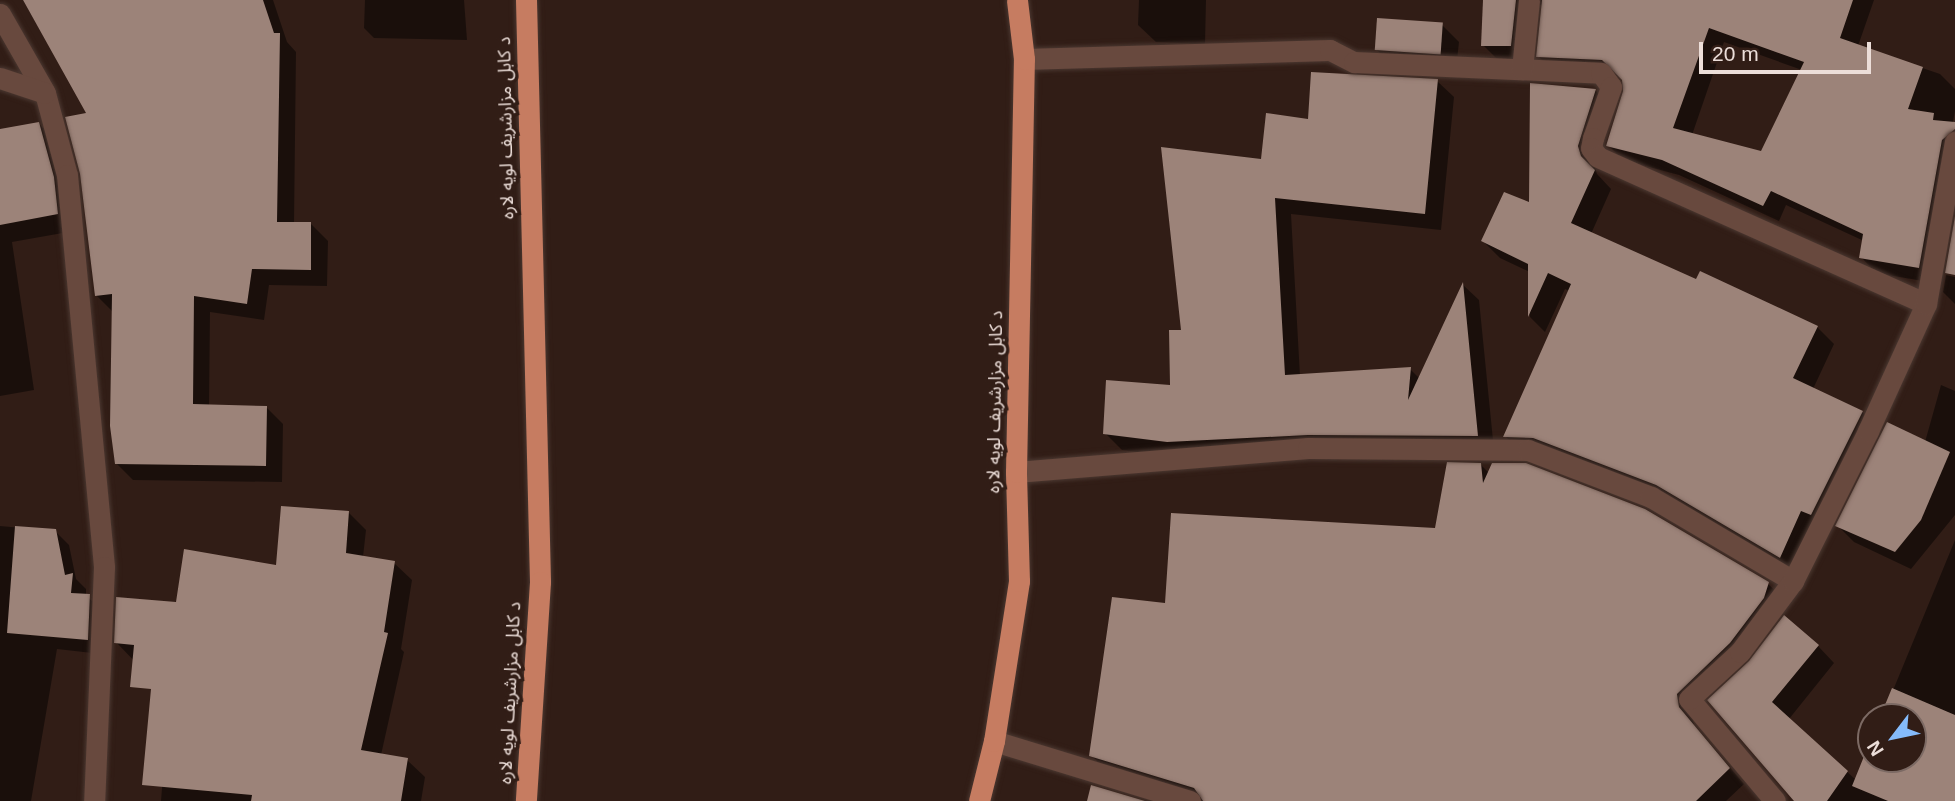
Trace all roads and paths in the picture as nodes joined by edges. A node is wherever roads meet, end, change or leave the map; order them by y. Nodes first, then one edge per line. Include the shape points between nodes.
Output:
1 (526, 0) edge
2 (1017, 0) edge
3 (1528, 0) edge
4 (0, 13) edge
5 (1024, 59) junction
6 (1522, 69) junction
7 (0, 78) edge
8 (45, 93) junction
9 (1955, 142) edge
10 (1926, 304) junction
11 (1016, 472) junction
12 (1793, 581) junction
13 (994, 741) junction
14 (94, 801) edge
15 (526, 801) edge
16 (979, 801) edge
17 (1190, 801) edge
18 (1775, 801) edge

1 - 15 highway, د کابل مزارشریف لویه لاره via 540,582
2 - 5 highway, د کابل مزارشریف لویه لاره
3 - 6 street
4 - 8 street
5 - 6 street via 1330,50 1354,62
5 - 11 highway, د کابل مزارشریف لویه لاره
6 - 10 street via 1601,73 1608,78 1611,87 1591,148 1598,157
7 - 8 street
8 - 14 street via 67,175 104,567
9 - 10 street
10 - 12 street
11 - 12 street via 1308,448 1528,450 1651,496
11 - 13 highway, د کابل مزارشریف لویه لاره via 1019,581
12 - 18 street via 1740,652 1689,699
13 - 16 highway, د کابل مزارشریف لویه لاره
13 - 17 street

